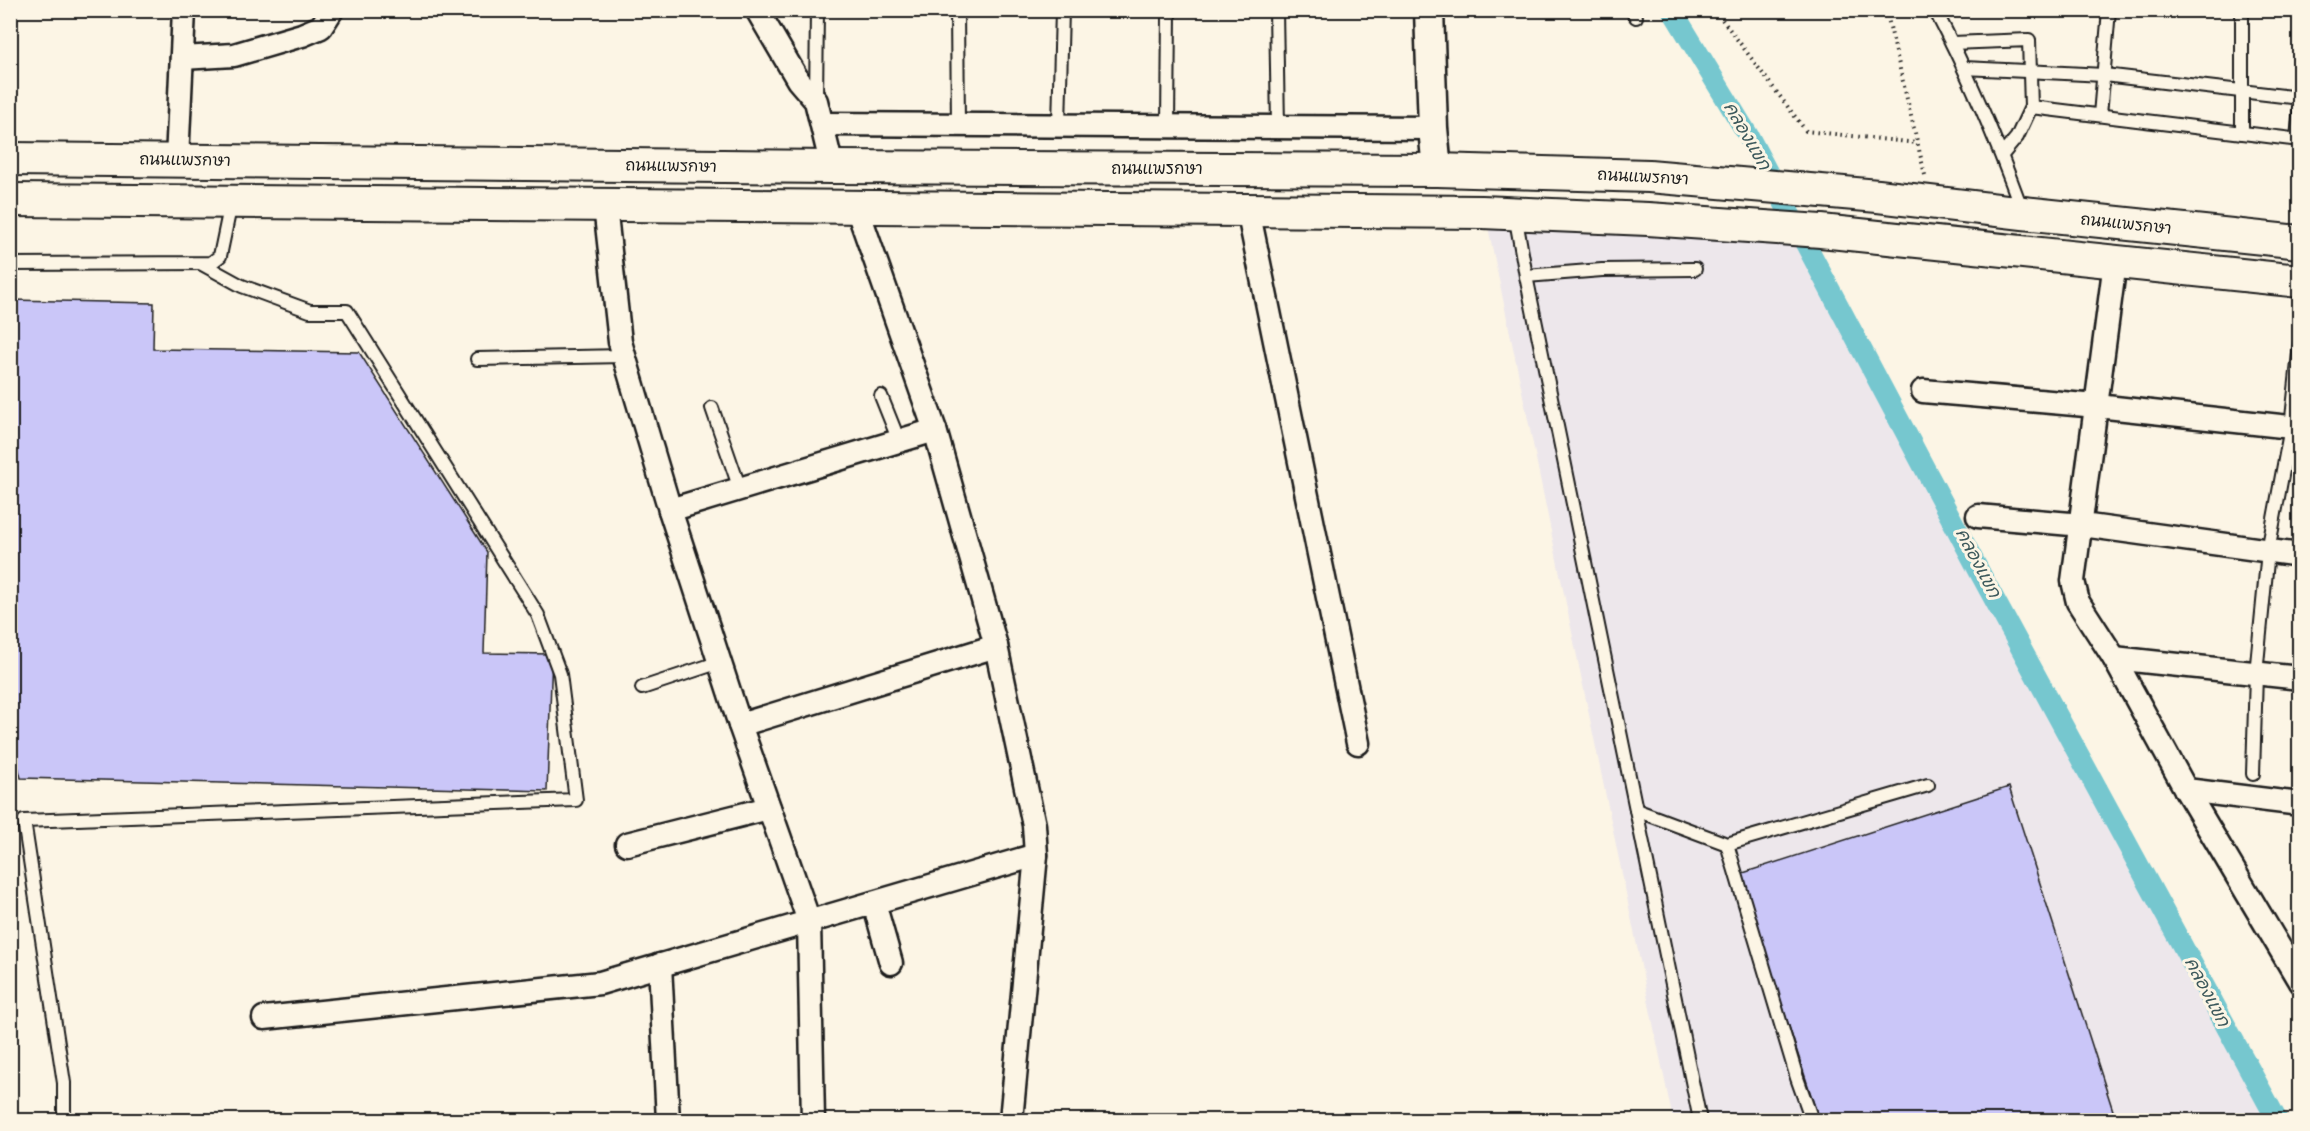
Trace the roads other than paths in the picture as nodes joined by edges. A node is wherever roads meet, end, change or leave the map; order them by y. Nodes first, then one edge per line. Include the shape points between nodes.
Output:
1 (184, 10) edge
2 (332, 10) edge
3 (757, 10) edge
4 (817, 10) edge
5 (957, 10) edge
6 (1062, 10) edge
7 (1169, 10) edge
8 (1276, 10) edge
9 (1429, 10) edge
10 (1935, 10) edge
11 (2109, 10) edge
12 (2242, 10) edge
13 (1952, 43) junction
14 (182, 58) junction
15 (1964, 68) junction
16 (2031, 72) junction
17 (2104, 75) junction
18 (2243, 91) junction
19 (2300, 98) edge
20 (816, 101) junction
21 (2300, 106) edge
22 (2031, 107) junction
23 (2100, 115) junction
24 (822, 124) junction
25 (958, 125) junction
26 (1059, 125) junction
27 (1168, 126) junction
28 (1278, 127) junction
29 (1433, 128) junction
30 (2242, 133) junction
31 (2298, 140) edge
32 (10, 154) edge
33 (2002, 155) junction
34 (11, 159) edge
35 (177, 160) junction
36 (230, 161) junction
37 (832, 167) junction
38 (1437, 170) junction
39 (10, 200) edge
40 (231, 202) junction
41 (605, 206) junction
42 (857, 208) junction
43 (1248, 210) junction
44 (1515, 213) junction
45 (2023, 213) junction
46 (2300, 242) edge
47 (2115, 262) junction
48 (10, 264) edge
49 (202, 264) junction
50 (1695, 269) dead end
51 (1526, 276) junction
52 (2300, 281) edge
53 (2300, 344) edge
54 (624, 357) junction
55 (477, 358) dead end
56 (1923, 391) dead end
57 (881, 396) dead end
58 (2097, 406) junction
59 (712, 408) dead end
60 (2295, 428) edge
61 (935, 430) junction
62 (899, 441) junction
63 (740, 489) junction
64 (670, 510) junction
65 (1978, 516) dead end
66 (2082, 525) junction
67 (2268, 552) junction
68 (2300, 555) edge
69 (996, 646) junction
70 (2114, 658) junction
71 (720, 663) junction
72 (2256, 674) junction
73 (2300, 678) edge
74 (642, 688) dead end
75 (740, 725) junction
76 (1358, 743) dead end
77 (2253, 774) dead end
78 (1928, 785) dead end
79 (2186, 790) junction
80 (2300, 804) edge
81 (769, 808) junction
82 (1636, 810) junction
83 (627, 844) dead end
84 (1727, 844) junction
85 (1036, 855) junction
86 (874, 903) junction
87 (809, 921) junction
88 (891, 963) dead end
89 (660, 965) junction
90 (2300, 982) edge
91 (264, 1018) dead end
92 (64, 1120) edge
93 (668, 1120) edge
94 (813, 1120) edge
95 (1011, 1120) edge
96 (1700, 1120) edge
97 (1812, 1120) edge

1 - 14 street
2 - 14 street via 321,27 302,35 234,55
3 - 20 street via 798,80
4 - 20 lane
5 - 25 lane
6 - 26 lane
7 - 27 lane
8 - 28 lane
9 - 29 street
10 - 13 lane
11 - 17 lane
12 - 18 lane
13 - 15 lane
13 - 16 lane via 2027,39
14 - 35 street
15 - 16 lane
15 - 33 lane
16 - 17 lane
16 - 22 lane
17 - 18 lane
17 - 23 lane
18 - 19 lane
18 - 30 lane
20 - 24 street
21 - 31 lane
22 - 23 lane
22 - 33 lane via 2017,137
23 - 30 lane
24 - 25 street
24 - 37 street
25 - 26 street
26 - 27 street
27 - 28 street
28 - 29 street
29 - 38 street
30 - 31 lane
32 - 34 street
33 - 45 lane
34 - 35 main road, ถนนแพรกษา
35 - 36 main road, ถนนแพรกษา
36 - 37 main road, ถนนแพรกษา
36 - 40 main road
37 - 38 main road, ถนนแพรกษา
38 - 45 main road, ถนนแพรกษา via 1730,181
39 - 40 main road
40 - 41 main road
40 - 49 lane via 220,256
41 - 42 main road
41 - 54 street
42 - 43 main road
42 - 61 street
43 - 44 main road
43 - 76 street
44 - 47 main road via 1821,231
44 - 51 lane
45 - 46 main road, ถนนแพรกษา
47 - 52 main road
47 - 58 street
48 - 49 lane
49 - 92 lane via 242,286 310,311 347,311 538,615 560,674 576,800 24,821 64,1083
50 - 51 lane
51 - 82 lane
53 - 60 lane
54 - 55 lane
54 - 64 street
56 - 58 street
57 - 62 lane
58 - 60 street
58 - 66 street
59 - 63 lane
60 - 67 lane
61 - 62 street
61 - 69 street
62 - 63 street
63 - 64 street
64 - 71 street
65 - 66 street
66 - 67 street
66 - 70 street via 2074,591
67 - 68 street
67 - 72 lane
69 - 75 street
69 - 85 street via 1034,825
70 - 72 street
70 - 79 street
71 - 74 lane
71 - 75 street
72 - 73 street
72 - 77 lane
75 - 81 street
78 - 84 lane
79 - 80 street
79 - 90 street
81 - 83 street
81 - 87 street
82 - 84 lane
82 - 96 lane
84 - 97 lane
85 - 86 street
85 - 95 street
86 - 87 street
86 - 88 street
87 - 89 street
87 - 94 street
89 - 91 street via 600,983
89 - 93 street

